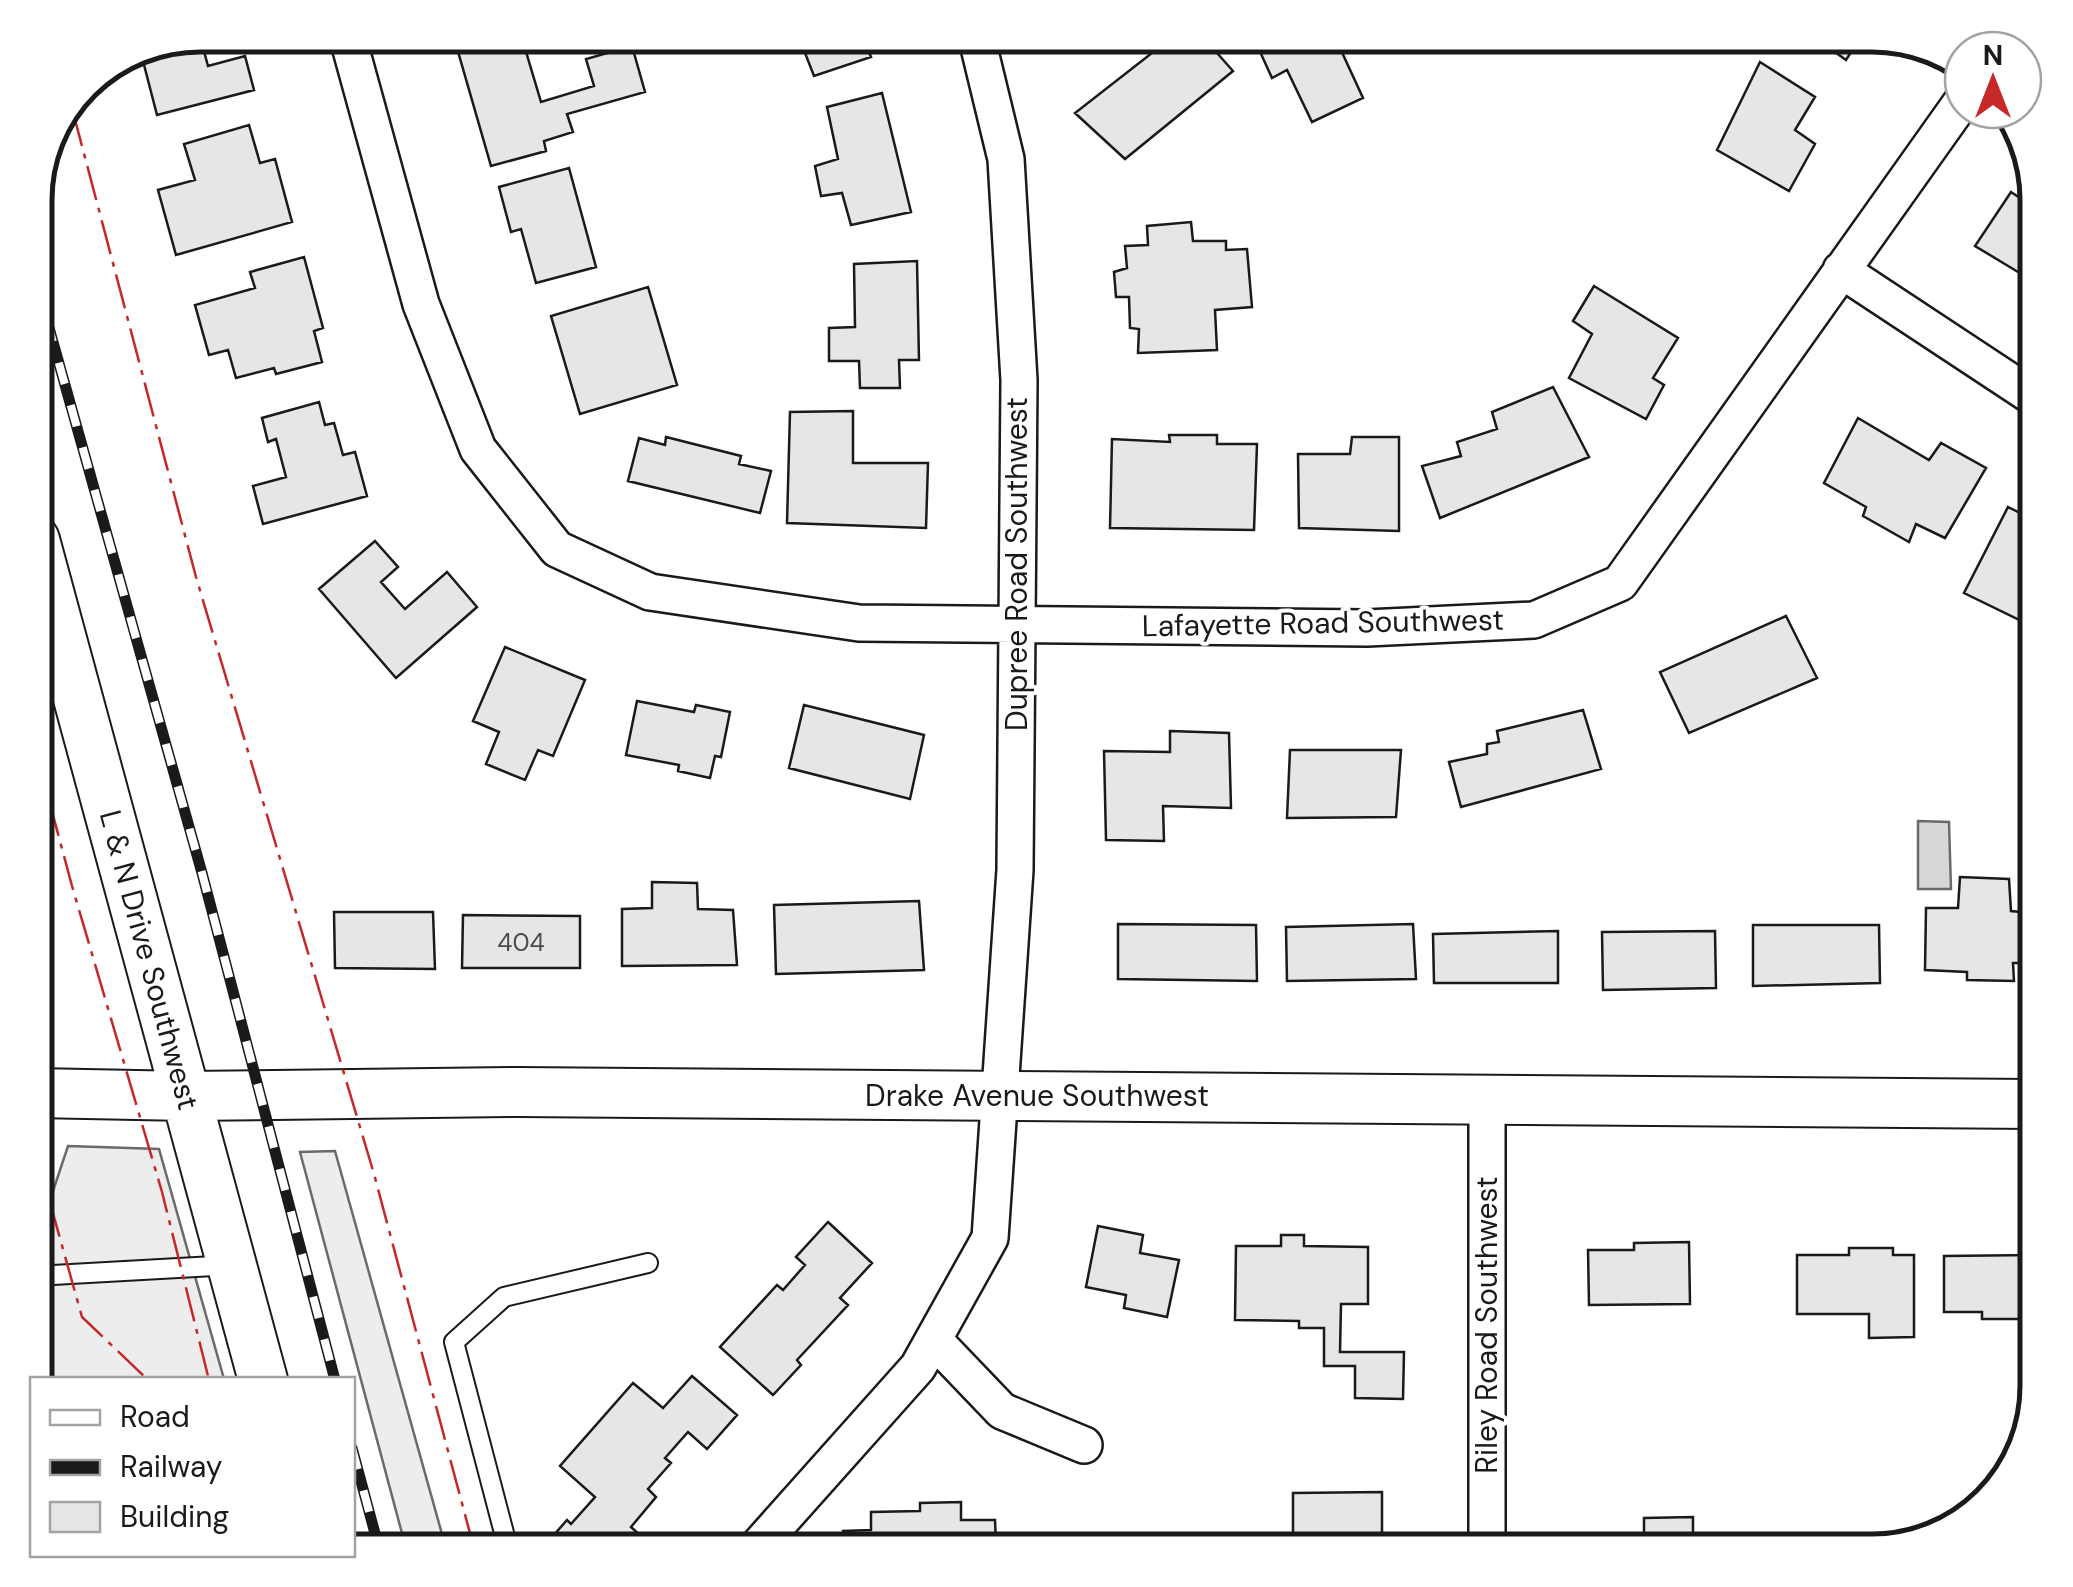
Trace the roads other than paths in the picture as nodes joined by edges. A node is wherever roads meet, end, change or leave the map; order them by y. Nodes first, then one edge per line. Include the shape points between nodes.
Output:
1 (352, 52) edge
2 (980, 52) edge
3 (1943, 128) edge
4 (1840, 270) junction
5 (2020, 388) edge
6 (53, 603) edge
7 (1017, 624) junction
8 (53, 1096) edge
9 (187, 1096) junction
10 (1000, 1096) junction
11 (1487, 1098) junction
12 (2020, 1104) edge
13 (648, 1264) dead end
14 (232, 1265) junction
15 (53, 1275) edge
16 (934, 1340) junction
17 (262, 1377) edge
18 (1084, 1445) dead end
19 (504, 1534) edge
20 (774, 1534) edge
21 (1487, 1534) edge

1 - 7 street, Lafayette Road Southwest via 421,304 478,449 558,549 650,592 859,623
2 - 7 street, Dupree Road Southwest via 1006,159 1019,380
3 - 4 street, Lafayette Road Southwest
4 - 5 street
4 - 7 street, Lafayette Road Southwest via 1620,583 1534,620 1367,628
6 - 9 street, L & N Drive Southwest
7 - 10 street, Dupree Road Southwest via 1015,870
8 - 9 street, Drake Avenue Southwest
9 - 10 street, Drake Avenue Southwest
9 - 14 street, L & N Drive Southwest
10 - 11 street, Drake Avenue Southwest
10 - 16 street, Dupree Road Southwest via 990,1238
11 - 12 street, Drake Avenue Southwest
11 - 21 street, Riley Road Southwest
13 - 19 lane via 504,1297 454,1342
14 - 15 lane
14 - 17 street, L & N Drive Southwest
16 - 18 street via 1002,1410
16 - 20 street, Dupree Road Southwest via 918,1368

